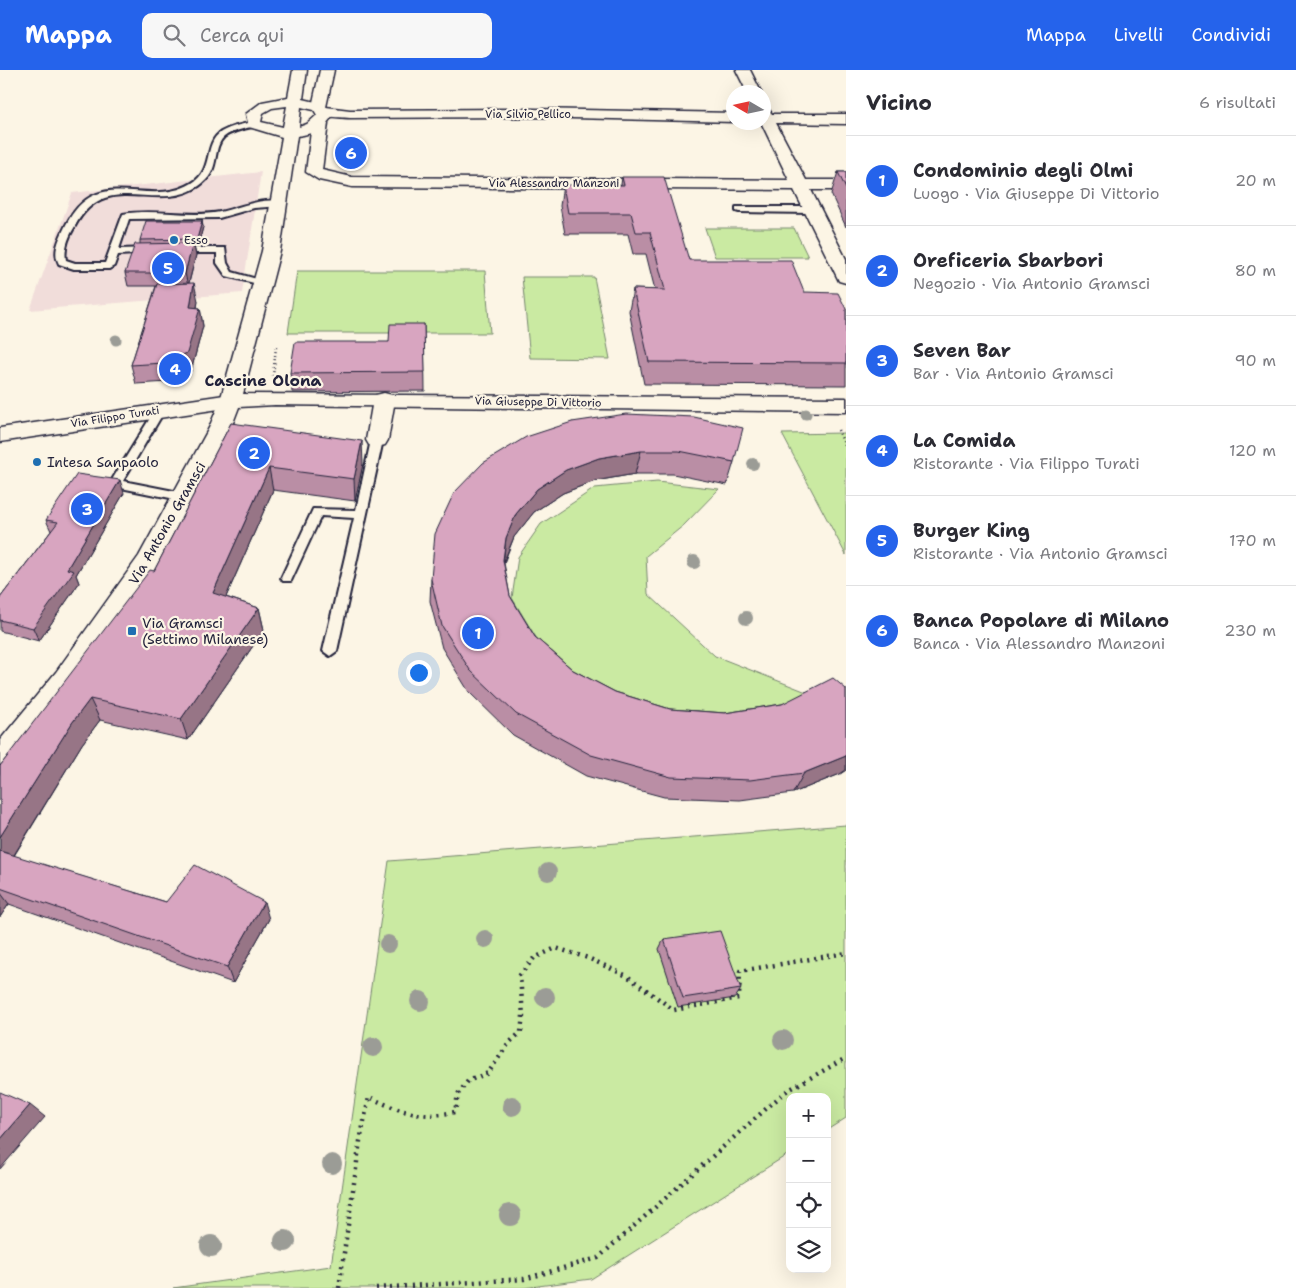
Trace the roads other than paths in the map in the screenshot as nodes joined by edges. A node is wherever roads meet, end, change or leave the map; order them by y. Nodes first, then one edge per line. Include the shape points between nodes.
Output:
1 (287, 70) edge
2 (300, 70) edge
3 (327, 70) edge
4 (742, 70) edge
5 (750, 85) edge
6 (288, 101) junction
7 (321, 114) junction
8 (771, 116) edge
9 (726, 118) edge
10 (846, 119) edge
11 (254, 124) junction
12 (771, 130) edge
13 (283, 132) junction
14 (798, 184) junction
15 (846, 185) edge
16 (271, 204) junction
17 (739, 209) dead end
18 (812, 210) junction
19 (114, 252) junction
20 (846, 277) edge
21 (262, 282) junction
22 (384, 400) junction
23 (231, 401) junction
24 (846, 405) edge
25 (160, 410) junction
26 (0, 435) edge
27 (377, 440) joint
28 (185, 497) junction
29 (360, 514) junction
30 (288, 578) dead end
31 (330, 651) dead end
32 (0, 762) edge

1 - 6 street, Via Antonio Gramsci
2 - 6 street, Via Antonio Gramsci
3 - 7 street
4 - 5 street
6 - 7 street, Via Silvio Pellico
6 - 11 street via 257,110 253,114
6 - 13 street, Via Antonio Gramsci
7 - 9 street, Via Silvio Pellico via 532,113
7 - 13 street via 310,128
7 - 14 street, Via Alessandro Manzoni via 314,172 352,182
8 - 10 street
11 - 13 street
11 - 19 lane via 223,134 218,140 212,168 192,187 180,191 100,195 83,204 73,216 59,254 62,262 74,266 109,266
12 - 14 street
13 - 16 street, Via Antonio Gramsci
14 - 15 street, Via Alessandro Manzoni
14 - 18 street
16 - 19 lane via 219,215 126,216
16 - 21 street, Via Antonio Gramsci via 271,251
17 - 18 lane
18 - 20 street
19 - 21 lane via 222,250 222,263 229,274
21 - 23 street, Via Antonio Gramsci
22 - 23 street, Via Giuseppe Di Vittorio
22 - 24 street, Via Giuseppe Di Vittorio
22 - 27 street
23 - 25 street, Via Filippo Turati
23 - 28 street, Via Antonio Gramsci
25 - 26 street, Via Filippo Turati
25 - 28 lane via 116,483
27 - 29 lane
28 - 32 street, Via Antonio Gramsci via 149,560 110,618 66,680
29 - 30 lane via 317,512
29 - 31 lane

